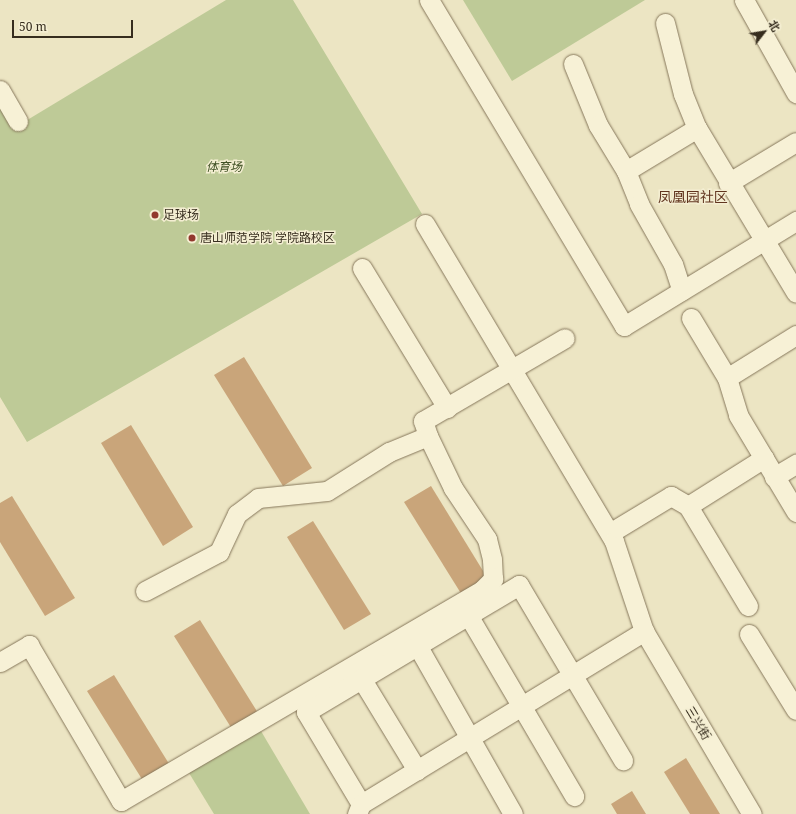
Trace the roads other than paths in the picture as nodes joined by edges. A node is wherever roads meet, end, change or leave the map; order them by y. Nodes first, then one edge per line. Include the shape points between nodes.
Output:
1 (429, 0) edge
2 (744, 0) edge
3 (665, 23) dead end
4 (573, 64) dead end
5 (0, 90) edge
6 (796, 93) edge
7 (18, 121) dead end
8 (697, 128) junction
9 (796, 142) edge
10 (626, 171) junction
11 (728, 183) junction
12 (796, 221) edge
13 (425, 224) dead end
14 (763, 240) junction
15 (362, 268) dead end
16 (682, 291) junction
17 (796, 293) edge
18 (691, 318) dead end
19 (796, 335) edge
20 (565, 338) dead end
21 (512, 369) junction
22 (727, 378) junction
23 (447, 408) junction
24 (428, 436) junction
25 (764, 458) junction
26 (796, 464) edge
27 (774, 477) junction
28 (688, 506) junction
29 (796, 512) edge
30 (618, 528) dead end
31 (145, 591) dead end
32 (748, 606) dead end
33 (468, 615) junction
34 (644, 631) junction
35 (749, 634) dead end
36 (417, 645) junction
37 (0, 662) edge
38 (573, 675) junction
39 (361, 678) junction
40 (521, 706) junction
41 (796, 710) edge
42 (470, 738) junction
43 (623, 760) dead end
44 (417, 770) junction
45 (574, 796) dead end
46 (359, 809) edge
47 (513, 814) edge
48 (752, 814) edge

1 - 16 street via 624,326
2 - 6 street
3 - 8 street via 683,94
4 - 10 street via 598,125
5 - 7 street
8 - 10 street
8 - 11 street
9 - 11 street
10 - 16 street via 639,204 673,264
11 - 14 street
12 - 14 street
13 - 21 street, 三兴街
14 - 16 street
14 - 17 street
15 - 23 street
18 - 22 street
19 - 22 street
20 - 21 street
21 - 23 street
21 - 34 street, 三兴街 via 614,541
22 - 25 street via 738,415
23 - 24 street via 423,421
24 - 31 street via 390,452 327,491 258,498 237,514 218,552
24 - 37 street via 453,488 486,539 492,559 493,579 482,590 121,801 29,645
25 - 27 street
25 - 28 street
26 - 27 street
27 - 29 street
28 - 30 street via 671,496
28 - 32 street
33 - 36 street
33 - 38 street via 520,585
33 - 40 street
34 - 38 street
34 - 48 street, 三兴街
35 - 41 street
36 - 39 street
36 - 42 street
38 - 40 street
38 - 43 street
39 - 44 street
39 - 46 street via 306,712
40 - 42 street
40 - 45 street
42 - 44 street
42 - 47 street
44 - 46 street

